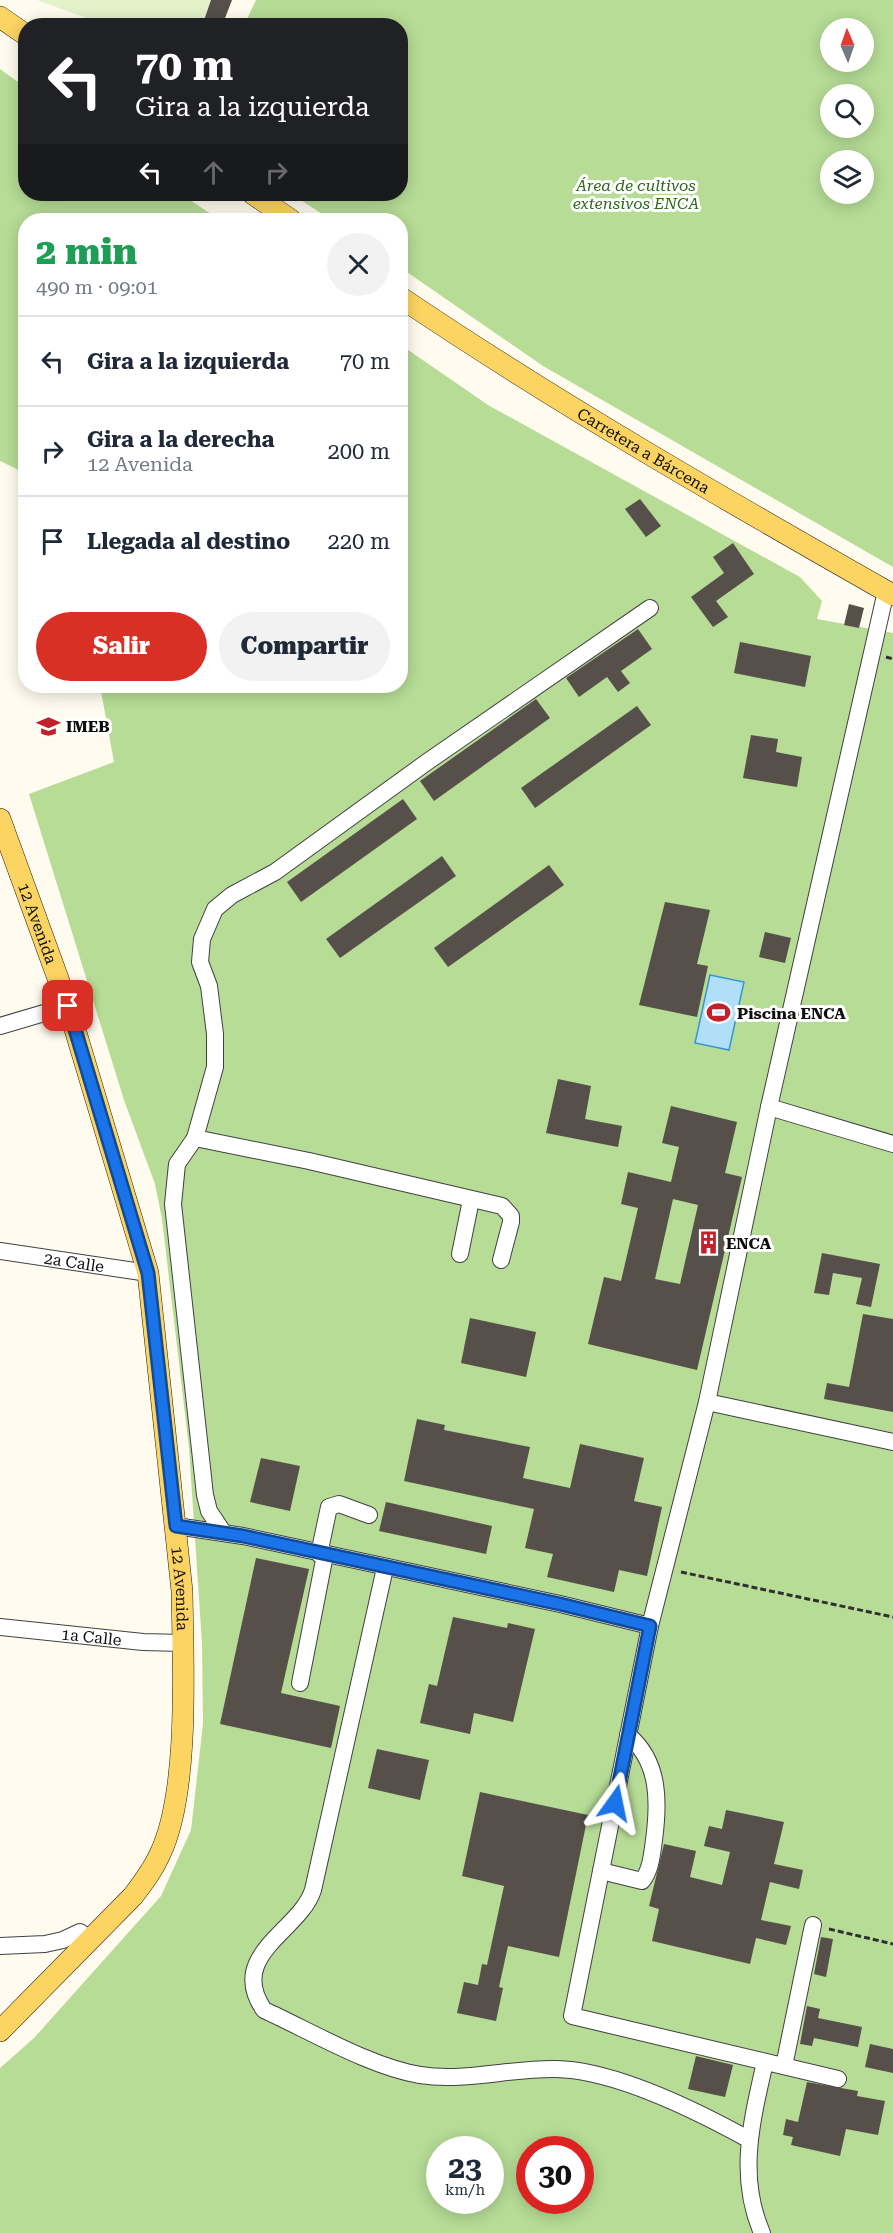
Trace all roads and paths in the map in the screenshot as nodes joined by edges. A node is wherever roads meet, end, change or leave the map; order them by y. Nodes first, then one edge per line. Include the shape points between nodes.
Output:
1 (0, 17) edge
2 (18, 29) edge
3 (263, 201) edge
4 (281, 213) edge
5 (408, 302) edge
6 (890, 593) edge
7 (650, 608) dead end
8 (0, 819) edge
9 (68, 1006) junction
10 (0, 1026) edge
11 (769, 1107) junction
12 (195, 1138) junction
13 (893, 1144) edge
14 (471, 1200) junction
15 (0, 1251) edge
16 (460, 1254) dead end
17 (501, 1260) dead end
18 (148, 1273) junction
19 (707, 1402) junction
20 (893, 1442) edge
21 (369, 1515) dead end
22 (176, 1526) junction
23 (223, 1532) junction
24 (322, 1554) junction
25 (385, 1568) junction
26 (665, 1568) junction
27 (893, 1617) edge
28 (650, 1626) junction
29 (0, 1627) edge
30 (183, 1642) junction
31 (300, 1683) dead end
32 (628, 1735) junction
33 (601, 1871) junction
34 (813, 1925) joint
35 (90, 1940) junction
36 (893, 1944) edge
37 (0, 1946) edge
38 (9, 2016) edge
39 (0, 2031) edge
40 (765, 2062) junction
41 (784, 2066) junction
42 (838, 2079) dead end
43 (748, 2139) junction
44 (762, 2233) edge

1 - 2 main road
3 - 4 main road
5 - 6 main road, Carretera a Bárcena via 504,367 648,455
6 - 11 street
7 - 12 street via 275,872 232,894 215,909 202,939 200,962 209,986 215,1066
8 - 9 main road, 12 Avenida
9 - 10 street
9 - 18 main road, 12 Avenida
11 - 13 street
11 - 19 street
12 - 14 street
12 - 23 street via 177,1164 173,1204 205,1495 209,1511
14 - 16 street
14 - 17 street via 502,1206 511,1216
15 - 18 street, 2a Calle
18 - 22 main road, 12 Avenida
19 - 20 street
19 - 26 street
21 - 24 street via 339,1504 329,1507
22 - 23 street
22 - 30 main road, 12 Avenida
23 - 24 street
24 - 25 street
24 - 31 street
25 - 28 street
25 - 43 street via 313,1890 305,1908 263,1951 255,1979 258,2001 264,2010 400,2071 446,2077 558,2068 627,2084 675,2102
26 - 27 path
26 - 28 street
28 - 32 street
29 - 30 street, 1a Calle via 142,1642
30 - 35 main road, 12 Avenida via 181,1750 173,1807 161,1852 133,1896
32 - 33 street
32 - 33 street via 639,1744 656,1784 658,1815 651,1861 642,1881
33 - 40 street via 572,2016
34 - 36 path
34 - 41 street
35 - 37 street via 80,1932 45,1944
35 - 38 main road, 12 Avenida
38 - 39 main road, 12 Avenida
40 - 41 street
40 - 43 street
41 - 42 street
43 - 44 street via 751,2202

